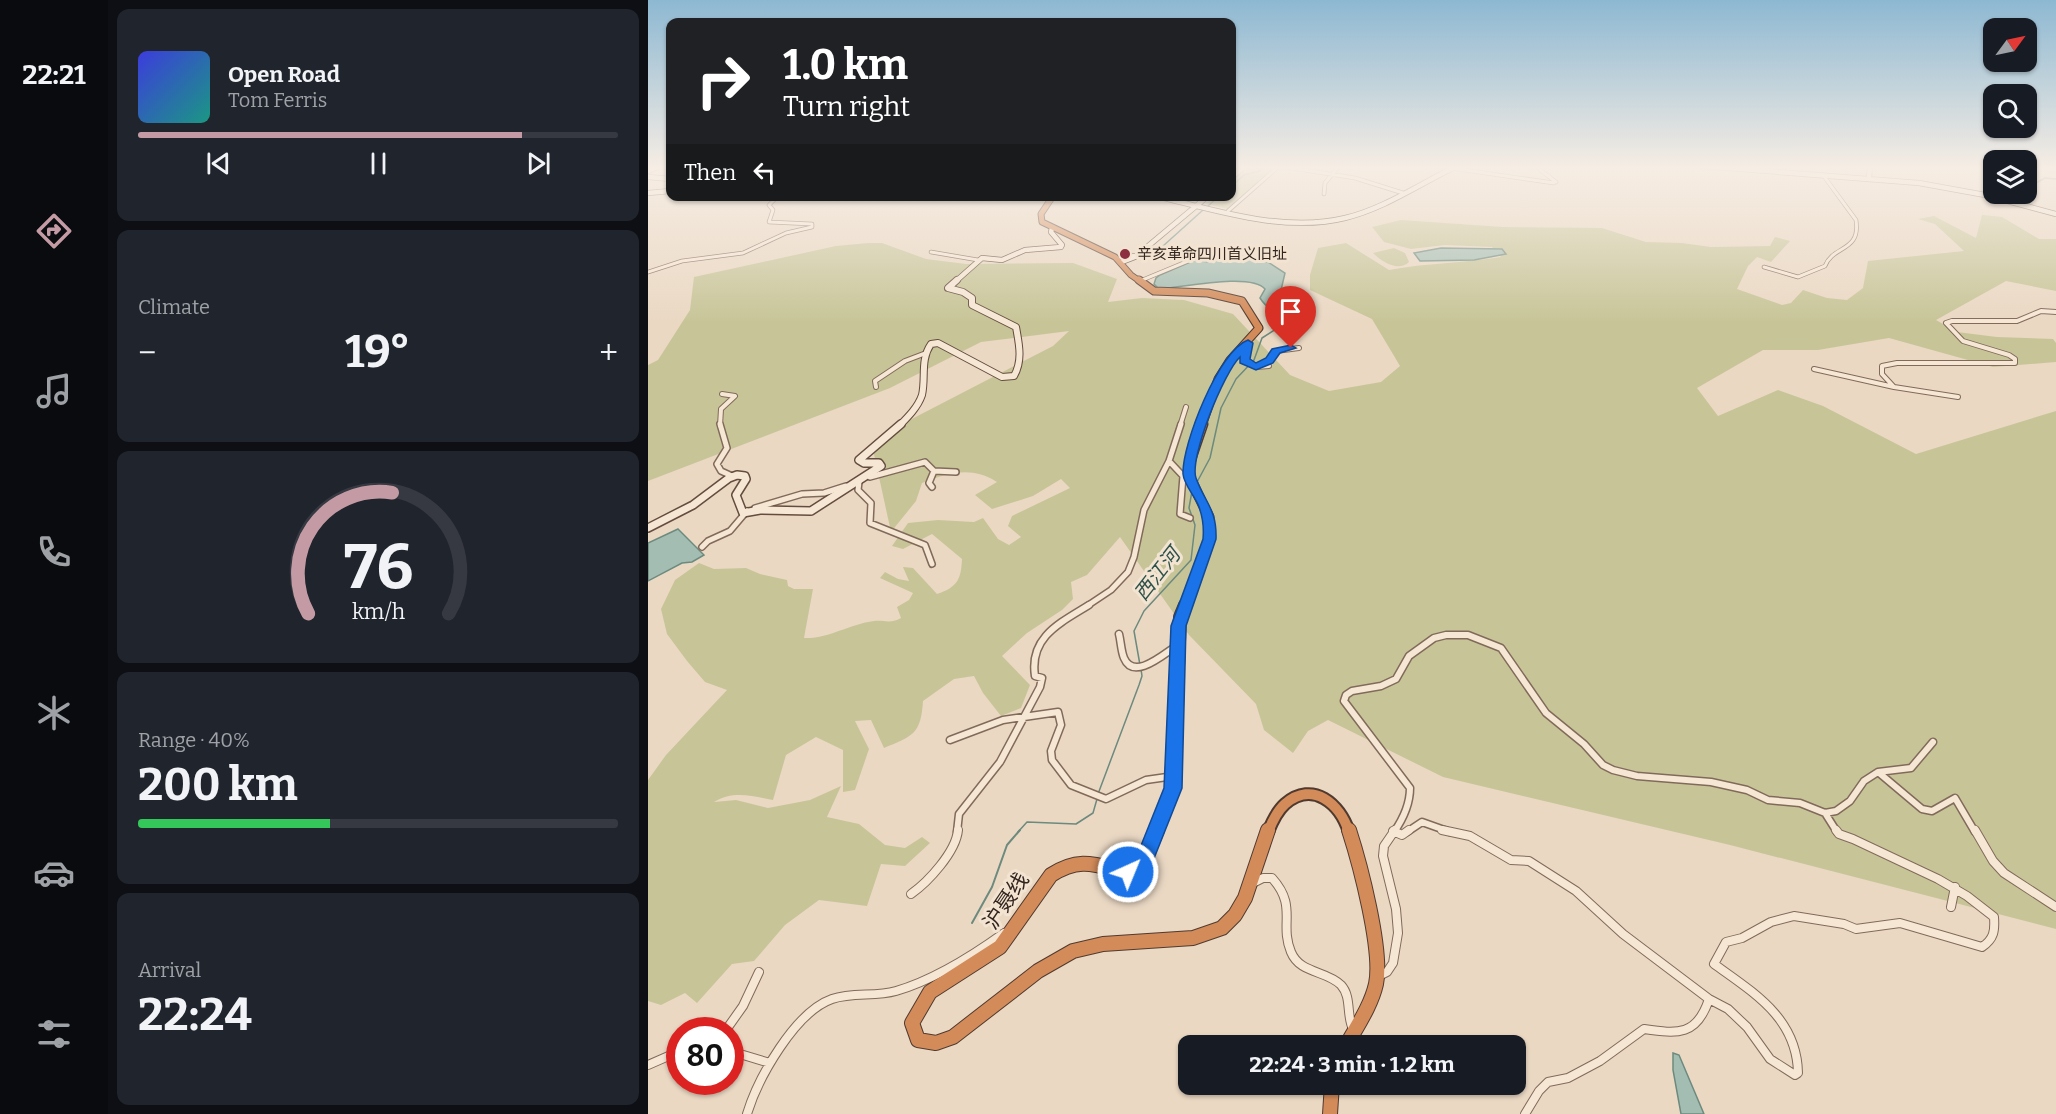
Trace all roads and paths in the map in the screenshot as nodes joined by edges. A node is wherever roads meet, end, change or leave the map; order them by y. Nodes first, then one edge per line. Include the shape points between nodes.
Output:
1 (770, 218) edge
2 (1041, 218) edge
3 (1044, 218) edge
4 (1182, 218) edge
5 (1265, 218) edge
6 (1341, 218) edge
7 (1855, 218) edge
8 (1052, 228) junction
9 (1221, 247) dead end
10 (931, 252) dead end
11 (978, 260) junction
12 (1123, 260) junction
13 (1764, 267) dead end
14 (648, 274) edge
15 (1139, 280) junction
16 (2056, 312) edge
17 (1248, 343) junction
18 (1299, 348) dead end
19 (926, 353) junction
20 (1261, 365) junction
21 (1269, 366) dead end
22 (1814, 369) dead end
23 (876, 387) dead end
24 (1894, 387) junction
25 (722, 394) dead end
26 (1958, 397) dead end
27 (1186, 407) dead end
28 (1169, 461) junction
29 (934, 471) junction
30 (956, 472) dead end
31 (732, 476) junction
32 (870, 477) junction
33 (859, 482) junction
34 (1192, 483) junction
35 (846, 486) junction
36 (932, 487) dead end
37 (1183, 490) junction
38 (743, 513) junction
39 (1190, 518) dead end
40 (648, 528) edge
41 (702, 547) dead end
42 (932, 564) dead end
43 (1119, 634) dead end
44 (1178, 645) junction
45 (1022, 718) junction
46 (950, 740) dead end
47 (1933, 742) dead end
48 (1878, 772) junction
49 (1175, 776) junction
50 (1825, 813) junction
51 (1392, 831) junction
52 (1250, 884) junction
53 (1955, 887) junction
54 (911, 894) dead end
55 (1951, 907) dead end
56 (2056, 907) edge
57 (1018, 924) junction
58 (759, 972) dead end
59 (1377, 977) junction
60 (1709, 999) junction
61 (735, 1017) edge
62 (1354, 1030) junction
63 (1352, 1035) edge
64 (744, 1055) edge
65 (666, 1057) edge
66 (770, 1063) junction
67 (648, 1065) edge
68 (1331, 1095) edge
69 (747, 1114) edge
70 (1330, 1114) edge
71 (1525, 1114) edge

1 - 14 street via 769,222 806,222 812,227 786,233 743,253 682,261
2 - 8 highway
3 - 12 highway
4 - 12 street via 1137,255
5 - 6 street via 1292,223
7 - 13 street via 1858,228 1855,240 1828,258 1825,266 1798,278
8 - 11 street via 1061,247 1025,250 1002,260
8 - 12 highway
9 - 15 street
10 - 11 street
11 - 19 street via 948,288 963,292 972,298 972,305 1016,327 1020,352 1016,373 1002,377 935,343 927,347
12 - 15 highway via 1131,275
15 - 17 highway via 1157,292 1208,293 1242,301 1259,328
16 - 24 street via 2041,311 2017,321 1948,321 1945,325 1963,341 2009,355 2016,361 1882,366 1882,374
17 - 20 street via 1244,361
17 - 34 highway via 1230,360 1214,387 1188,471
18 - 20 street via 1276,351
19 - 23 street via 898,365 875,381
19 - 32 street via 919,402 908,417 859,460 881,466
20 - 21 street
22 - 24 street
24 - 26 street
25 - 31 street via 735,396 721,409 720,426 726,448 717,464
27 - 28 street
28 - 37 street via 1180,471
28 - 45 street via 1146,502 1133,561 1120,581 1059,624 1033,653 1031,666 1035,676 1042,678
29 - 30 street
29 - 32 street via 926,462
29 - 36 street via 929,483
31 - 38 street via 745,476 736,495
31 - 40 street via 693,505
32 - 33 street
33 - 35 street
33 - 42 street via 858,490 871,503 870,523 925,545
34 - 37 street
34 - 44 highway, 沪聂线 via 1209,517 1210,539 1180,617
35 - 38 street via 795,496
35 - 38 street via 811,511
37 - 39 street via 1178,508 1180,514
38 - 41 street via 730,531
43 - 44 street via 1125,661 1131,667 1142,668
44 - 49 highway, 沪聂线
45 - 46 street via 1003,720
45 - 49 street via 1058,712 1061,725 1051,751 1052,760 1071,785 1098,797 1106,799 1146,780
45 - 54 street via 1000,762 959,814 957,837 943,861
47 - 48 street via 1911,768
48 - 50 street via 1864,781 1850,801
48 - 56 street via 1922,808 1932,811 1955,798 2004,873
49 - 57 highway, 沪聂线 via 1158,829 1137,867 1128,872 1081,862 1063,867 1041,885
50 - 51 street via 1800,803 1768,800 1748,790 1711,782 1637,776 1613,770 1546,713 1502,648 1468,635 1446,634 1409,656 1396,679 1352,691 1344,701 1410,788 1400,822
50 - 53 street via 1839,834 1849,835
51 - 59 street via 1383,856 1398,933 1393,963 1388,972
51 - 60 street via 1402,835 1422,822 1470,836 1511,860 1529,861 1576,891 1623,934
52 - 57 highway, 沪聂线 via 1238,913 1222,928 1204,937 1086,946 1050,964 953,1037 939,1043 918,1040 912,1023 930,992 1000,947
52 - 59 highway, 沪聂线 via 1269,829 1283,806 1308,795 1335,805 1349,827 1374,937
52 - 62 street via 1272,878 1281,886 1288,903 1287,942 1292,955 1298,964 1341,984 1348,996 1347,1012
53 - 55 street
53 - 60 street via 1994,917 1991,941 1982,947 1900,923 1856,929 1794,916 1726,942 1714,964 1771,1009 1793,1037 1800,1060 1796,1074 1770,1059 1747,1027 1728,1009
57 - 66 street via 928,977 894,991 824,1003
58 - 61 street
59 - 62 highway, 沪聂线
60 - 71 street via 1705,1017 1691,1029 1672,1034 1644,1029 1600,1061 1568,1078 1548,1082
62 - 63 highway, 沪聂线
64 - 66 street
65 - 67 street
66 - 69 street
68 - 70 highway

